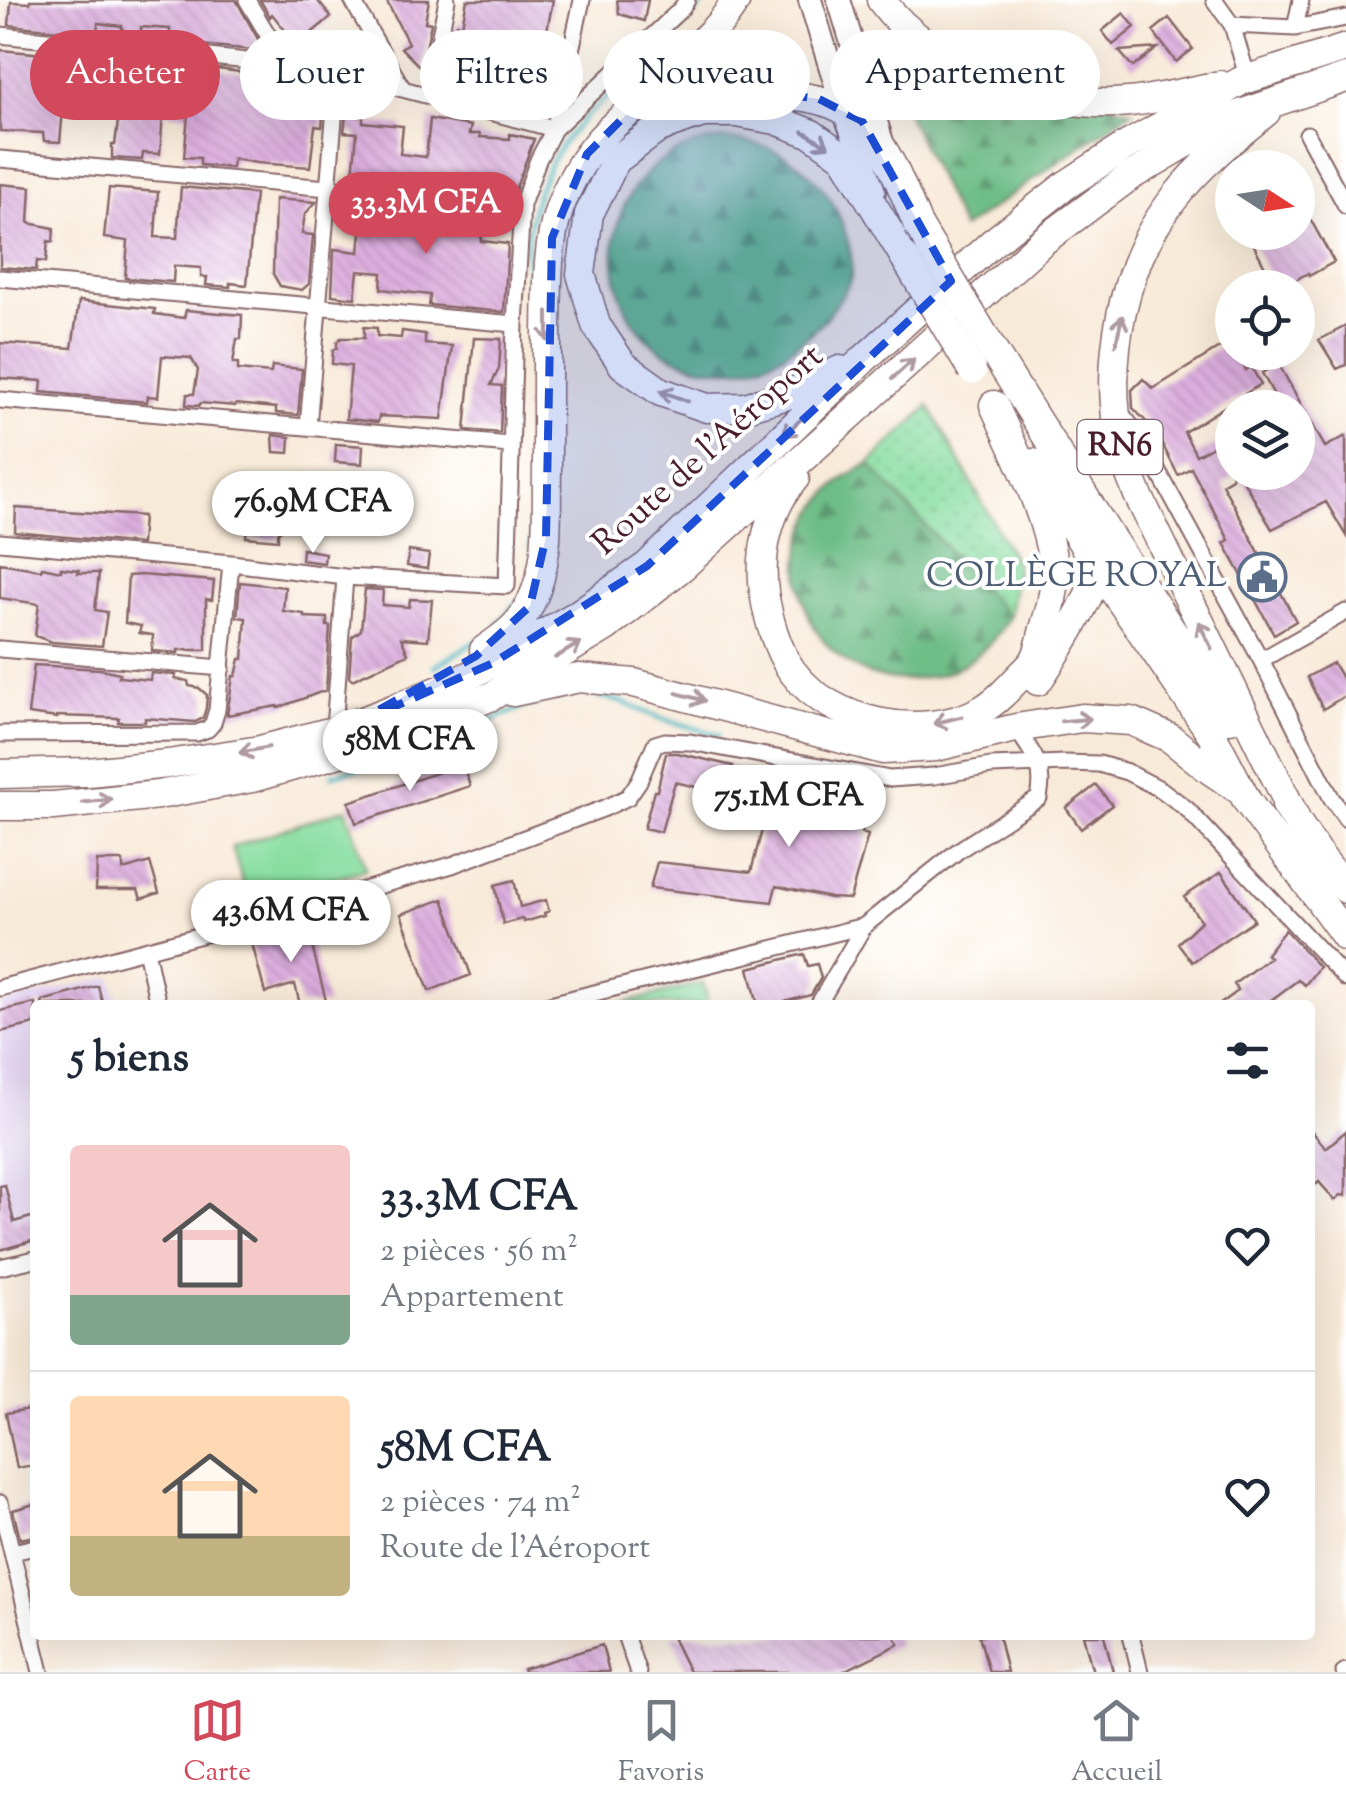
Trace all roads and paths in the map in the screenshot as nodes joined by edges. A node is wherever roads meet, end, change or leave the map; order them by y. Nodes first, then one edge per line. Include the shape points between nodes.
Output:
1 (247, 0) edge
2 (352, 0) edge
3 (447, 0) edge
4 (582, 0) edge
5 (687, 0) edge
6 (736, 0) edge
7 (810, 0) edge
8 (839, 0) edge
9 (881, 0) edge
10 (1214, 0) edge
11 (1300, 0) edge
12 (1346, 18) edge
13 (1232, 25) junction
14 (1295, 28) junction
15 (265, 30) edge
16 (441, 30) edge
17 (713, 30) edge
18 (0, 35) edge
19 (1346, 48) edge
20 (240, 60) edge
21 (830, 65) edge
22 (1346, 78) edge
23 (1244, 80) junction
24 (400, 88) edge
25 (403, 89) junction
26 (420, 94) edge
27 (1282, 99) junction
28 (334, 120) edge
29 (520, 120) edge
30 (620, 120) edge
31 (849, 120) edge
32 (861, 120) edge
33 (554, 129) junction
34 (1306, 134) dead end
35 (882, 146) junction
36 (0, 159) edge
37 (328, 188) junction
38 (522, 205) junction
39 (1346, 206) edge
40 (904, 239) junction
41 (0, 278) edge
42 (318, 307) junction
43 (515, 324) junction
44 (864, 359) junction
45 (984, 364) junction
46 (0, 400) edge
47 (994, 405) junction
48 (1115, 406) junction
49 (308, 427) junction
50 (831, 434) junction
51 (510, 445) junction
52 (1106, 530) junction
53 (0, 542) edge
54 (231, 563) junction
55 (1100, 571) junction
56 (344, 577) junction
57 (1346, 612) edge
58 (0, 649) edge
59 (1261, 660) junction
60 (222, 668) junction
61 (492, 696) junction
62 (341, 728) junction
63 (1016, 728) junction
64 (0, 734) edge
65 (984, 735) junction
66 (1039, 764) junction
67 (0, 774) edge
68 (1240, 790) junction
69 (0, 806) edge
70 (1294, 817) junction
71 (1346, 818) edge
72 (1346, 889) edge
73 (864, 926) junction
74 (1346, 937) edge
75 (146, 950) junction
76 (1346, 978) edge
77 (0, 988) edge
78 (157, 1000) edge
79 (566, 1000) edge
80 (821, 1000) edge
81 (30, 1260) edge
82 (0, 1267) edge
83 (0, 1502) edge
84 (30, 1548) edge
85 (12, 1552) junction
86 (30, 1626) edge
87 (33, 1640) edge
88 (627, 1640) edge
89 (1132, 1640) edge
90 (41, 1672) edge
91 (638, 1672) edge
92 (1140, 1672) edge

1 - 15 street
2 - 25 street
3 - 16 street
4 - 33 street
5 - 33 street
6 - 17 highway
7 - 21 main road
8 - 35 main road
9 - 23 highway via 918,38 954,61 1029,92 1128,102
10 - 13 street
11 - 14 street
12 - 14 street
13 - 14 street
13 - 23 street
18 - 20 street
19 - 23 highway, Route de l'Aéroport
22 - 27 highway, Route de l'Aéroport / RN6
23 - 44 highway, Route de l'Aéroport via 1066,186
24 - 25 street
25 - 26 street
48 -> 27 highway, RN6 via 1114,353 1129,284 1147,241 1210,157
50 -> 27 highway, Route de l'Aéroport via 1057,230 1128,177 1229,118
28 - 37 street
29 - 33 street
30 -> 62 highway via 569,183 552,238 546,537 530,606 511,632 476,656
31 - 40 main road
32 - 35 highway
33 - 38 street
34 - 39 street
35 - 40 highway
36 - 37 street
37 - 38 street
37 - 42 street
38 - 43 street
44 -> 40 highway via 745,407 707,408 660,392 624,365 596,325 580,274 589,214 616,160 659,128 703,113 738,114 812,134 844,157
40 - 45 highway, bridge
41 - 42 street
42 - 43 street
42 - 49 street
43 - 51 street
44 -> 62 highway, Route de l'Aéroport via 647,566 493,663
45 - 47 highway
45 - 52 highway
46 - 49 street
47 -> 50 highway via 1039,509 1054,573 1052,603 1035,659 1006,693 942,723 901,727 858,717 820,698 792,671 776,637 761,570 767,532 784,491
47 - 55 highway, RN6
48 - 59 street via 1139,436
70 -> 48 highway, RN6 via 1138,495 1120,448
49 - 51 street
61 -> 50 highway, Route de l'Aéroport via 606,627
51 - 56 street via 507,586
52 - 55 highway
52 - 70 highway
53 - 54 street
54 - 56 street
54 - 60 street
55 - 65 highway via 1025,699
55 - 68 highway, RN6 via 1213,736
56 - 62 street
57 - 59 street
58 - 60 street
59 - 71 street
60 - 64 street via 214,723 197,733
61 -> 65 highway via 579,678 634,683 883,750
69 -> 61 highway, Route de l'Aéroport via 158,795 252,778 388,740
62 -> 67 highway, Route de l'Aéroport via 260,750 168,764
63 - 65 highway
63 - 66 street
63 -> 68 highway via 1082,718 1131,721 1170,738
66 - 73 street via 1039,798 959,850
66 - 75 street via 890,779 665,740 655,744 628,797 605,808 452,865
66 - 76 street via 1099,764 1162,790 1187,808
68 - 74 highway, RN6
70 - 72 highway
73 - 79 street
73 - 80 street
75 - 77 street
75 - 78 street
81 - 82 street
83 - 85 street
84 - 85 street
85 - 86 street
87 - 90 street
88 - 91 street
89 - 92 street

